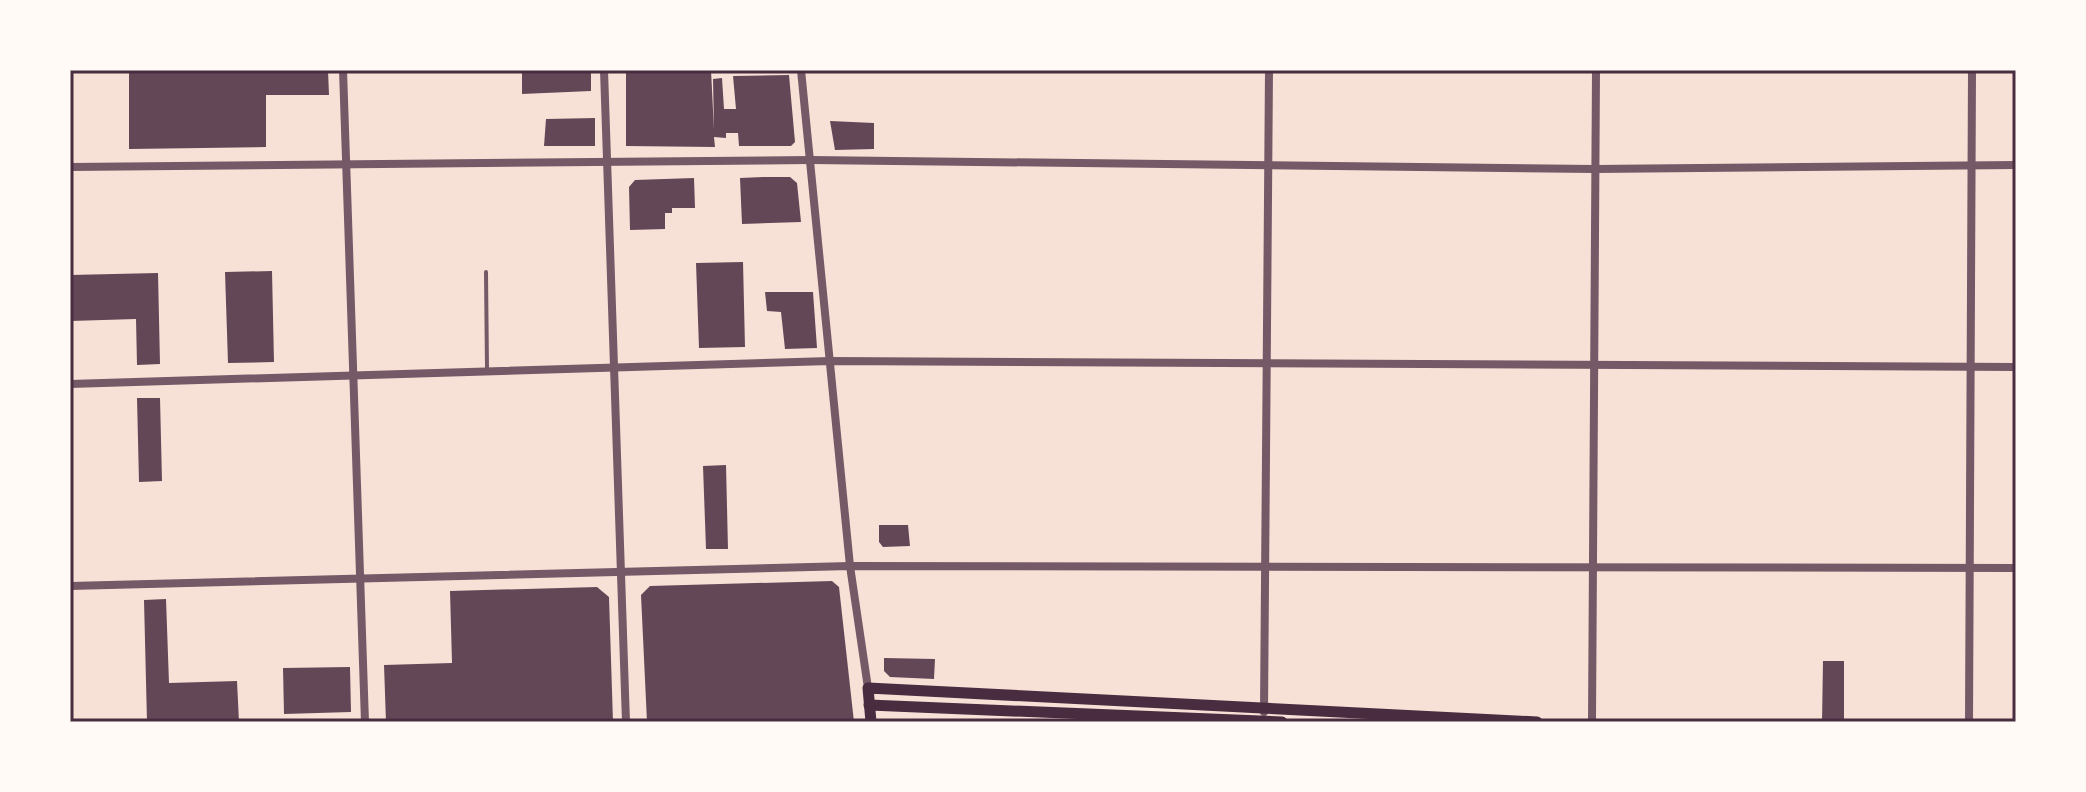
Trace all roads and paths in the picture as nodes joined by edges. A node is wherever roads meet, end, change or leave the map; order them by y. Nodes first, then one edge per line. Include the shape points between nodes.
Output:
1 (343, 70) edge
2 (604, 70) edge
3 (801, 70) edge
4 (1269, 70) edge
5 (1596, 70) edge
6 (1972, 70) edge
7 (811, 160) junction
8 (346, 164) junction
9 (607, 164) junction
10 (1268, 164) junction
11 (1972, 165) junction
12 (2016, 165) edge
13 (70, 167) edge
14 (1594, 169) junction
15 (486, 272) dead end
16 (830, 361) junction
17 (1267, 365) junction
18 (617, 366) junction
19 (1968, 366) junction
20 (1596, 367) junction
21 (2016, 367) edge
22 (487, 372) junction
23 (354, 378) junction
24 (70, 384) edge
25 (1265, 564) junction
26 (850, 566) junction
27 (1595, 566) junction
28 (1972, 567) junction
29 (2016, 568) edge
30 (622, 569) junction
31 (360, 577) junction
32 (70, 586) edge
33 (868, 688) junction
34 (869, 705) junction
35 (1186, 705) junction
36 (1264, 715) edge
37 (1369, 718) edge
38 (1183, 721) edge
39 (365, 722) edge
40 (626, 722) edge
41 (871, 722) edge
42 (1282, 722) edge
43 (1537, 722) edge
44 (1592, 722) edge
45 (1969, 722) edge

1 - 8 street
2 - 9 street
3 - 7 street
4 - 10 street
5 - 14 street
6 - 11 street
7 - 9 street
7 - 10 street
7 - 16 street
8 - 9 street
8 - 13 street
8 - 23 street
9 - 18 street
10 - 14 street
10 - 17 street
11 - 12 street
11 - 14 street
11 - 19 street
14 - 20 street
15 - 22 lane
16 - 17 street
16 - 18 street
16 - 26 street
17 - 20 street
17 - 25 street
18 - 22 street
18 - 30 street
19 - 20 street
19 - 21 street
19 - 28 street
20 - 27 street
22 - 23 street
23 - 24 street
23 - 31 street
25 - 26 street
25 - 27 street
25 - 36 street
26 - 30 street
26 - 33 street
27 - 28 street
27 - 44 street
28 - 29 street
28 - 45 street
30 - 31 street
30 - 40 street
31 - 32 street
31 - 39 street
33 - 34 main road
33 - 35 main road
34 - 38 main road
34 - 41 main road
35 - 36 main road
35 - 38 street
36 - 37 main road
36 - 38 main road
36 - 42 main road
37 - 43 main road

